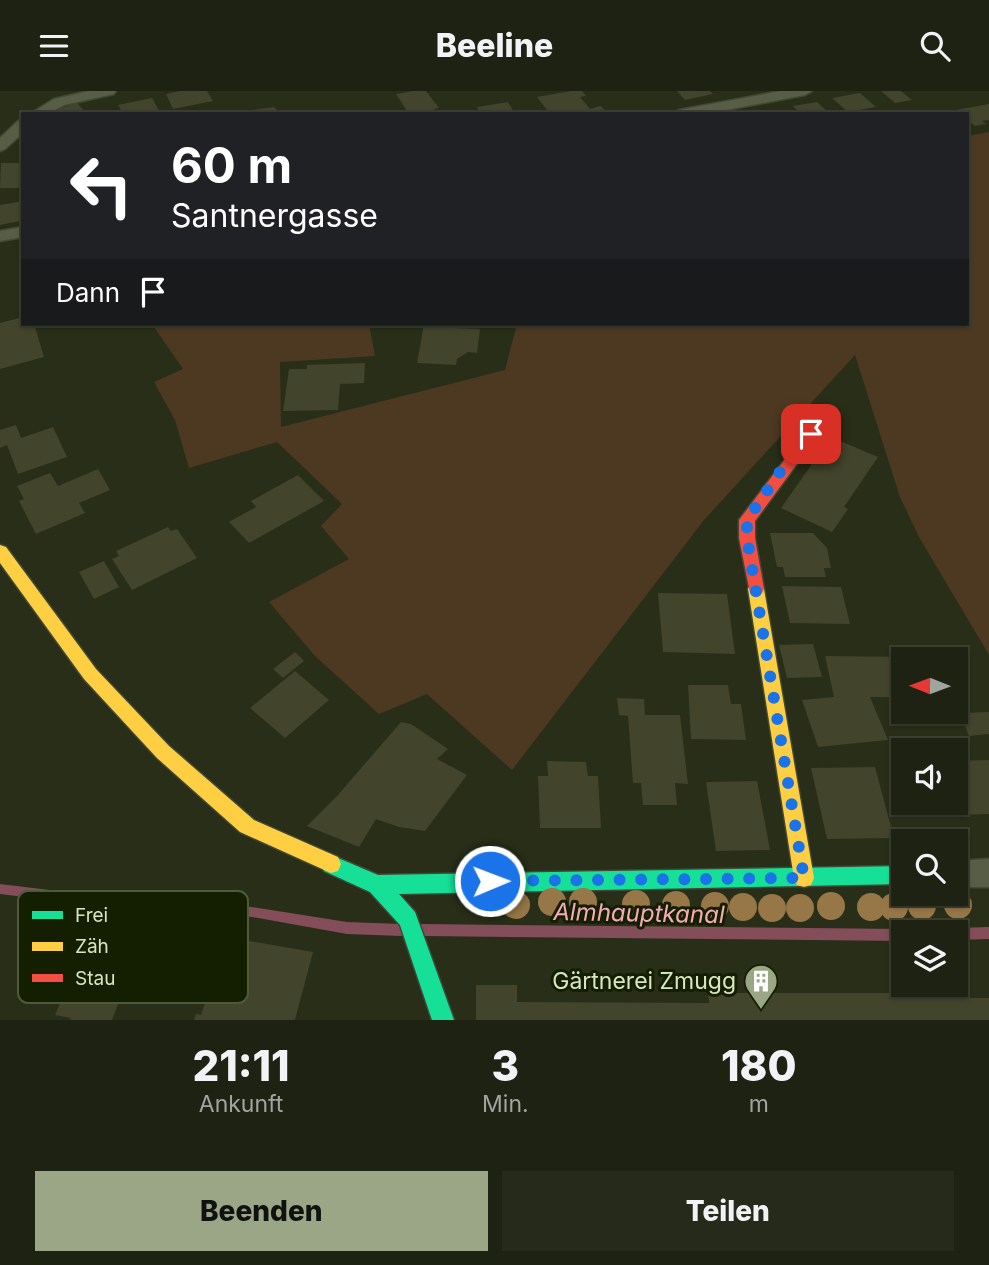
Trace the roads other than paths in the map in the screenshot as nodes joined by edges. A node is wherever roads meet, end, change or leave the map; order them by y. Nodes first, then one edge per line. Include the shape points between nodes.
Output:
1 (109, 91) edge
2 (805, 91) edge
3 (41, 112) edge
4 (690, 112) edge
5 (19, 122) edge
6 (0, 146) edge
7 (21, 232) edge
8 (0, 236) edge
9 (825, 416) dead end
10 (0, 551) edge
11 (989, 873) edge
12 (968, 874) edge
13 (891, 875) edge
14 (804, 878) junction
15 (377, 885) junction
16 (443, 1020) edge

1 - 3 street via 59,102
2 - 4 street
5 - 6 street
7 - 8 street
9 - 14 street via 747,520
10 - 15 street via 90,674 163,752 247,827
11 - 12 street
13 - 14 street
14 - 15 street
15 - 16 street via 408,919

